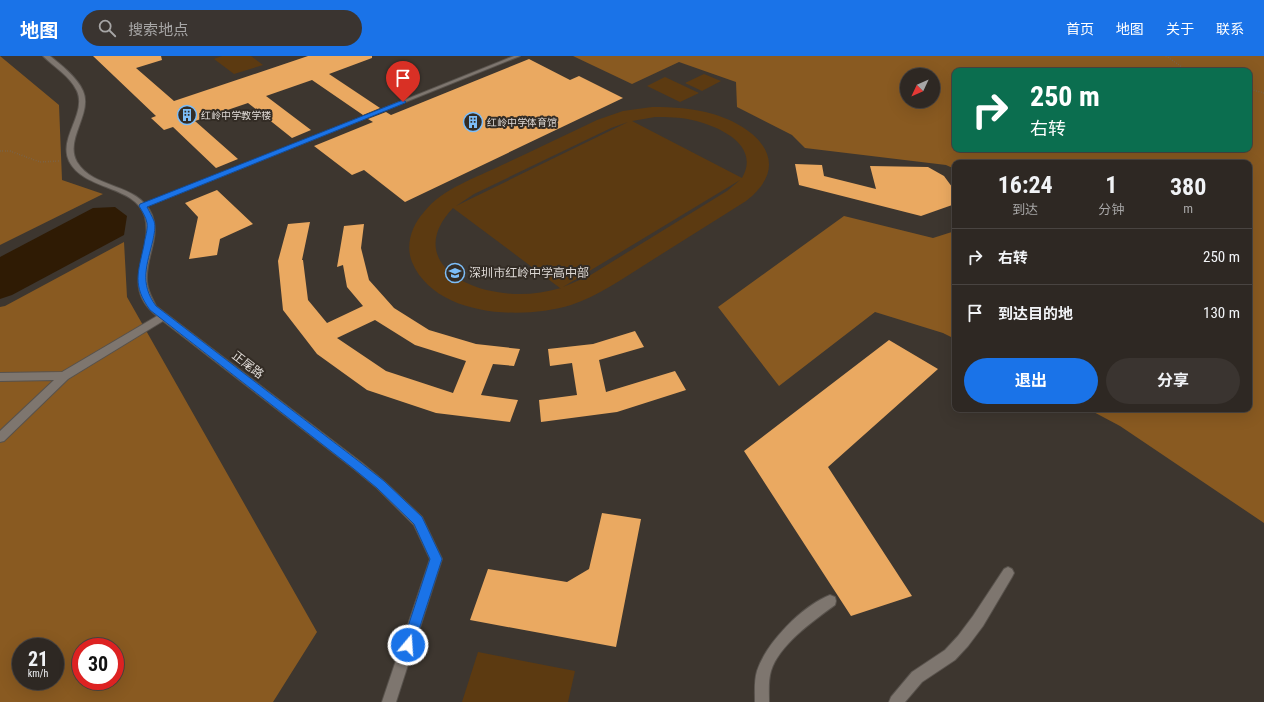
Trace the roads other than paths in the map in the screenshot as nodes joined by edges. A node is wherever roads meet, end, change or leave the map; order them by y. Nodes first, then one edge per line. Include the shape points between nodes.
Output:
1 (46, 56) edge
2 (518, 56) edge
3 (143, 206) junction
4 (164, 316) junction
5 (64, 376) junction
6 (0, 377) edge
7 (0, 438) edge
8 (1008, 573) dead end
9 (830, 601) dead end
10 (388, 702) edge
11 (762, 702) edge
12 (896, 702) edge

1 - 3 street via 81,92 82,101 70,152 78,169 86,176 134,198
2 - 3 lane
3 - 4 street, 正尾路 via 151,230 141,276 142,288 153,308
4 - 5 street
4 - 10 street, 正尾路 via 358,466 418,521 436,559
5 - 6 street
5 - 7 street
8 - 12 street via 978,621 950,656 917,676
9 - 11 street via 814,611 772,653 764,671

